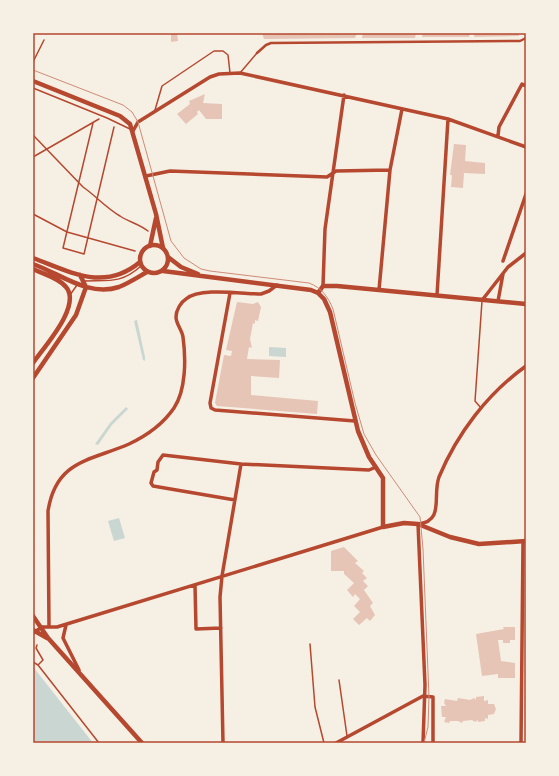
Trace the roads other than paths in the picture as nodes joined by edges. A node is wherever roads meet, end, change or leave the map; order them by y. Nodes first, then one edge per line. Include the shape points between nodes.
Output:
1 (526, 38) edge
2 (44, 40) dead end
3 (258, 53) joint
4 (33, 62) edge
5 (240, 72) junction
6 (230, 73) junction
7 (33, 81) edge
8 (526, 86) edge
9 (33, 88) edge
10 (344, 95) junction
11 (402, 109) junction
12 (154, 112) junction
13 (448, 119) junction
14 (133, 131) junction
15 (498, 136) junction
16 (526, 147) edge
17 (390, 170) junction
18 (332, 174) junction
19 (146, 176) junction
20 (526, 194) edge
21 (156, 214) junction
22 (150, 246) junction
23 (163, 248) junction
24 (525, 254) edge
25 (168, 257) junction
26 (33, 258) edge
27 (502, 262) dead end
28 (33, 264) edge
29 (140, 264) junction
30 (33, 269) edge
31 (163, 271) junction
32 (147, 272) junction
33 (503, 273) junction
34 (80, 275) junction
35 (202, 276) junction
36 (84, 280) junction
37 (78, 284) junction
38 (277, 285) junction
39 (323, 286) junction
40 (86, 287) junction
41 (379, 290) junction
42 (318, 293) junction
43 (230, 294) junction
44 (70, 295) junction
45 (437, 295) junction
46 (483, 299) junction
47 (498, 301) junction
48 (526, 304) edge
49 (33, 363) edge
50 (526, 366) edge
51 (33, 378) edge
52 (481, 408) junction
53 (355, 421) junction
54 (241, 464) junction
55 (377, 469) junction
56 (235, 500) junction
57 (418, 524) junction
58 (384, 527) junction
59 (525, 542) edge
60 (222, 576) junction
61 (195, 585) junction
62 (33, 616) edge
63 (66, 624) junction
64 (42, 627) junction
65 (49, 627) junction
66 (221, 628) junction
67 (34, 632) edge
68 (48, 638) junction
69 (310, 644) dead end
70 (83, 678) junction
71 (339, 680) dead end
72 (424, 696) junction
73 (347, 736) junction
74 (142, 743) edge
75 (223, 743) edge
76 (324, 743) edge
77 (336, 743) edge
78 (423, 743) edge
79 (433, 743) edge
80 (521, 743) edge

1 - 3 street via 520,41 271,44 266,45
2 - 4 lane
3 - 5 lane
5 - 6 street
5 - 10 street
6 - 12 street via 210,77
6 - 12 lane via 228,55 222,51 214,51 162,86
7 - 14 main road via 120,116 130,124
8 - 15 street via 522,84 499,127
9 - 14 lane
10 - 11 street
10 - 18 street
11 - 13 street
11 - 17 street
12 - 14 street via 138,122
13 - 15 street
13 - 45 street
14 - 19 main road
15 - 16 street
17 - 18 street via 336,171
17 - 41 street
18 - 19 street via 327,177 170,172
18 - 39 street via 325,230
19 - 21 main road
20 - 27 street
21 - 22 main road
21 - 23 main road
22 - 23 main road
22 - 29 main road via 140,254
23 - 25 main road
24 - 33 street
25 - 31 main road
25 - 35 main road via 181,267
26 - 34 main road
28 - 37 main road
29 - 32 main road
29 - 34 main road via 117,276 96,278
29 - 36 lane via 131,274 118,280
30 - 44 main road via 63,284
31 - 32 main road via 154,274
31 - 35 main road
32 - 40 main road via 118,287
33 - 46 street
33 - 47 street
34 - 36 main road
35 - 38 main road
36 - 37 lane
36 - 40 main road
37 - 40 main road
37 - 44 lane
38 - 42 main road
38 - 43 street via 269,292 261,294
39 - 41 main road
39 - 42 main road
40 - 51 main road via 76,315
41 - 45 main road
42 - 53 main road via 330,312
43 - 53 street via 211,408
43 - 65 street via 202,293 186,298 181,304 176,317 183,336 184,348 182,392 173,409 153,430 129,444 79,462 60,480 51,494 48,511
44 - 49 main road via 67,314
45 - 46 main road
46 - 47 main road
46 - 52 lane via 474,401
47 - 48 main road
50 - 52 street
52 - 57 street via 458,440 442,470 436,484 435,515 431,520
53 - 55 main road via 362,442
54 - 55 street
54 - 56 street
54 - 56 street via 163,455 151,483 153,486
55 - 58 main road via 383,478
56 - 60 street
57 - 58 main road via 404,523
57 - 59 main road via 473,544
57 - 72 street
58 - 60 street
59 - 80 street
60 - 61 street
60 - 66 street
61 - 63 street
61 - 66 street via 196,629
62 - 64 main road
63 - 65 street
63 - 70 street via 63,638
64 - 65 street
64 - 67 street
64 - 68 main road
66 - 75 street
67 - 68 main road
68 - 70 main road
69 - 76 lane via 315,707
70 - 74 main road
71 - 73 lane
72 - 73 street
72 - 78 street
72 - 79 street via 433,697
73 - 77 street

